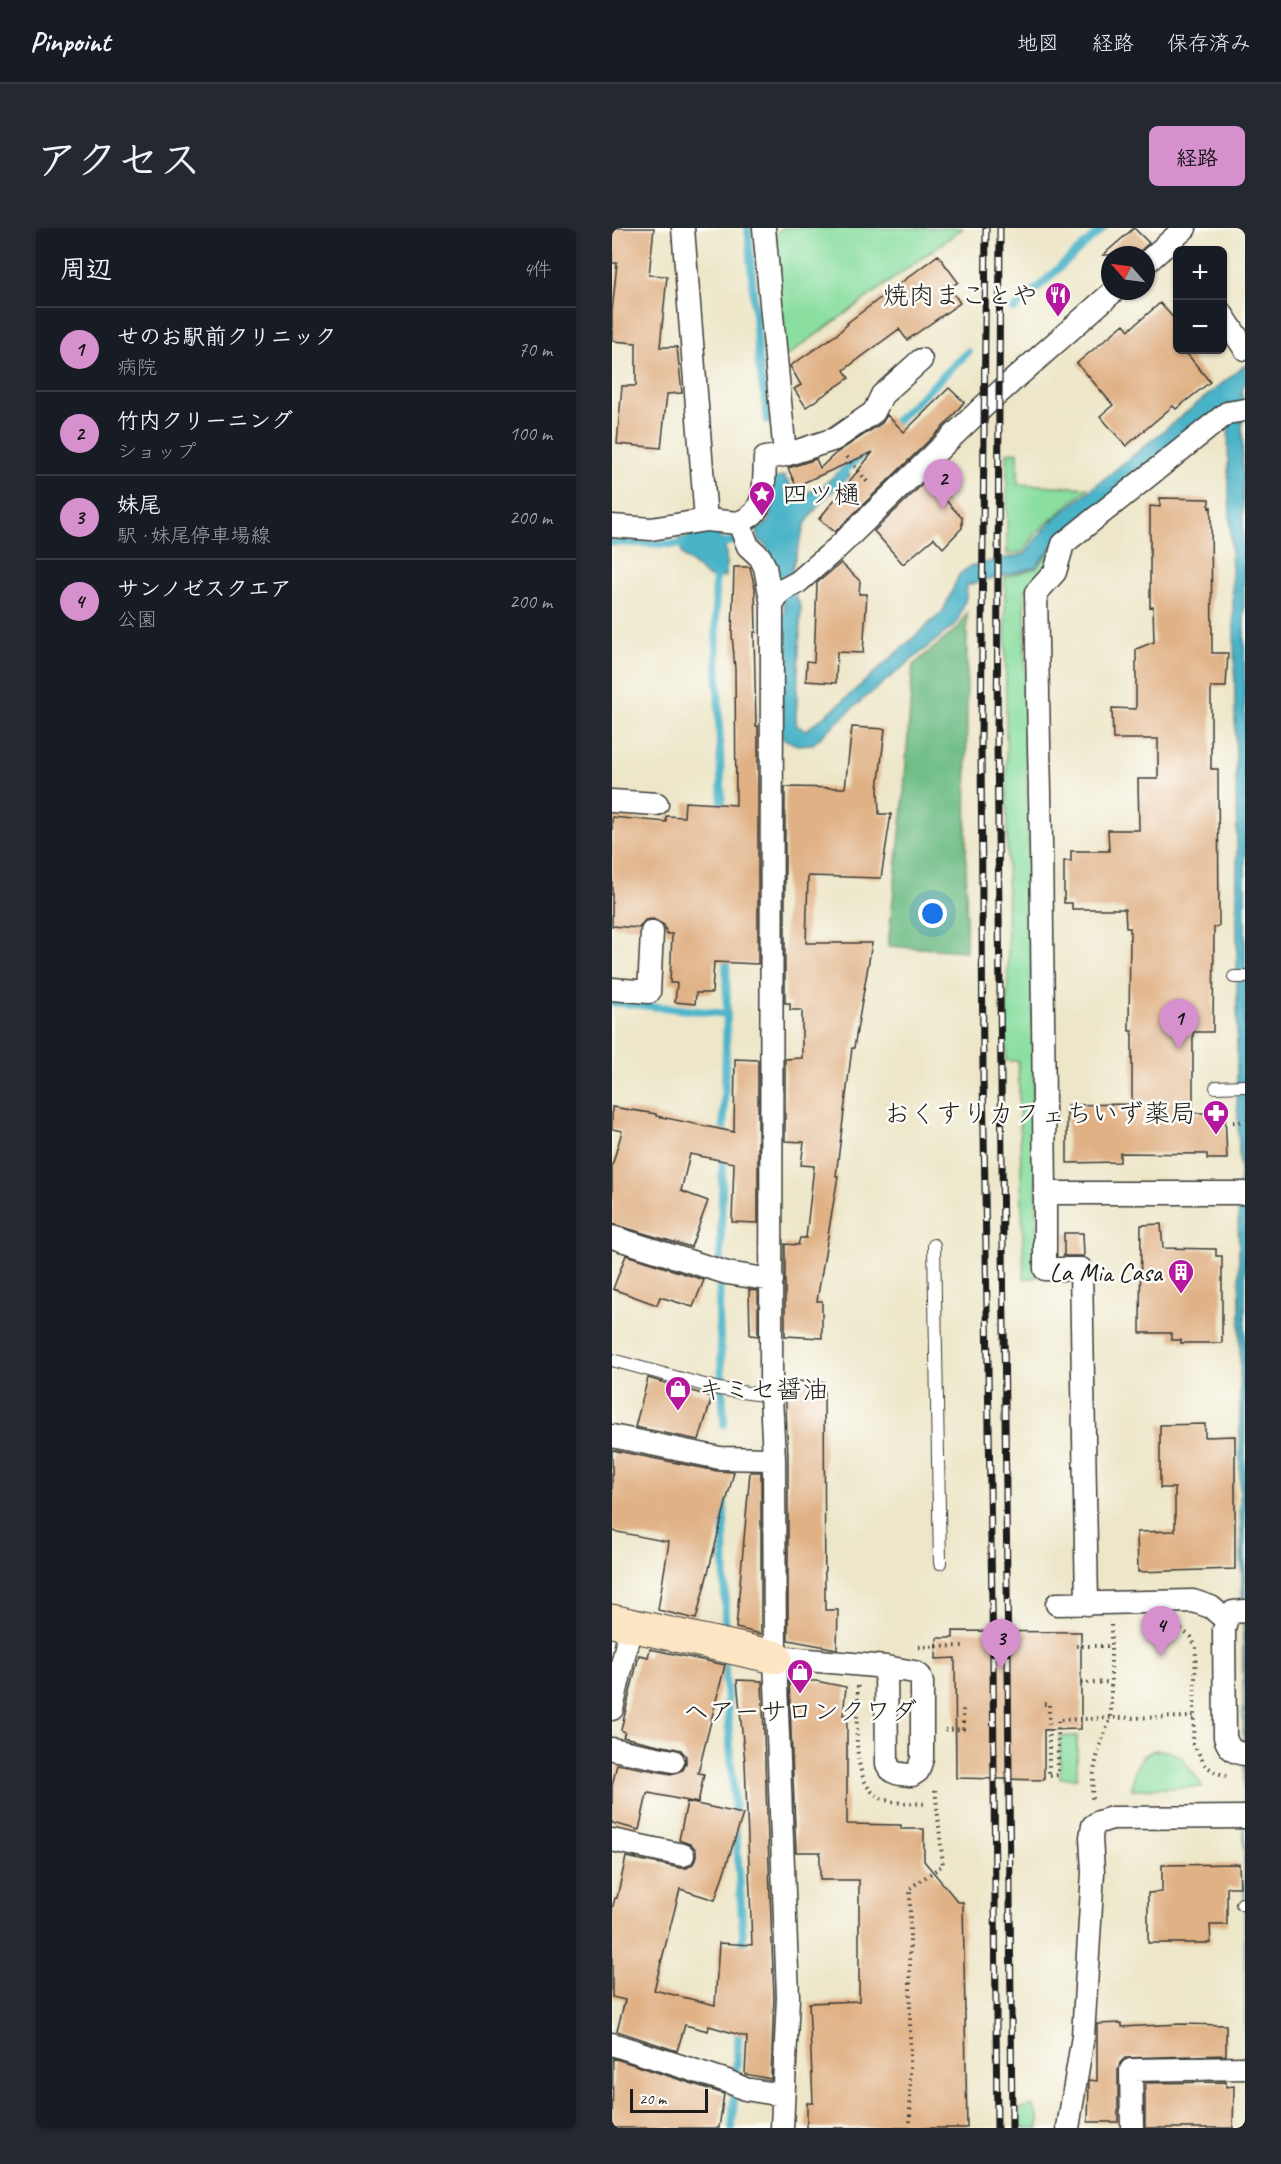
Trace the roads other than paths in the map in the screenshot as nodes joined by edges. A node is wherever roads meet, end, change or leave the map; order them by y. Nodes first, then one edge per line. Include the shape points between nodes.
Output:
1 (683, 228) edge
2 (765, 233) edge
3 (1180, 239) edge
4 (1155, 256) edge
5 (1104, 300) edge
6 (1227, 322) edge
7 (1245, 349) edge
8 (921, 360) dead end
9 (1238, 411) edge
10 (785, 455) junction
11 (706, 520) junction
12 (612, 526) edge
13 (743, 533) junction
14 (783, 593) junction
15 (612, 801) edge
16 (657, 804) dead end
17 (652, 932) dead end
18 (612, 989) edge
19 (1245, 1086) edge
20 (1216, 1087) dead end
21 (1045, 1193) junction
22 (1240, 1193) edge
23 (612, 1237) edge
24 (934, 1245) dead end
25 (772, 1280) junction
26 (612, 1360) edge
27 (771, 1396) junction
28 (612, 1436) edge
29 (774, 1459) junction
30 (940, 1563) dead end
31 (1057, 1604) dead end
32 (1087, 1604) junction
33 (1235, 1615) edge
34 (621, 1623) edge
35 (775, 1657) junction
36 (886, 1667) junction
37 (612, 1709) edge
38 (612, 1749) edge
39 (1245, 1754) edge
40 (673, 1761) dead end
41 (1245, 1817) edge
42 (612, 1840) edge
43 (683, 1855) dead end
44 (612, 2044) edge
45 (1242, 2068) edge
46 (783, 2095) junction
47 (782, 2128) edge
48 (1068, 2128) edge
49 (1132, 2128) edge

1 - 11 street
2 - 10 street
3 - 4 street
5 - 14 street via 984,406 845,541
6 - 7 street
8 - 10 street via 882,395 874,412 835,439
9 - 21 street via 1063,544 1055,572 1036,593
10 - 13 street via 765,458 759,507
11 - 12 street via 651,529
11 - 13 street
13 - 14 street
14 - 25 street
15 - 16 street
17 - 18 street via 649,992
19 - 20 lane
21 - 22 street
21 - 32 street via 1046,1269 1081,1269
23 - 25 street via 720,1271
24 - 30 lane
25 - 27 street
26 - 27 lane via 724,1390
27 - 29 street
28 - 29 street via 720,1458
29 - 35 street
31 - 32 street
32 - 33 street via 1193,1601
33 - 39 street via 1224,1630 1225,1737 1233,1752
34 - 35 main road
34 - 37 street
35 - 36 street
35 - 46 street via 789,1997
36 - 36 street via 914,1672 922,1683 921,1765 912,1775 896,1774 887,1764
38 - 40 street
41 - 48 street via 1112,1818 1093,1827 1083,2036
42 - 43 street
44 - 46 street via 733,2084
45 - 49 street via 1131,2070
46 - 47 street

